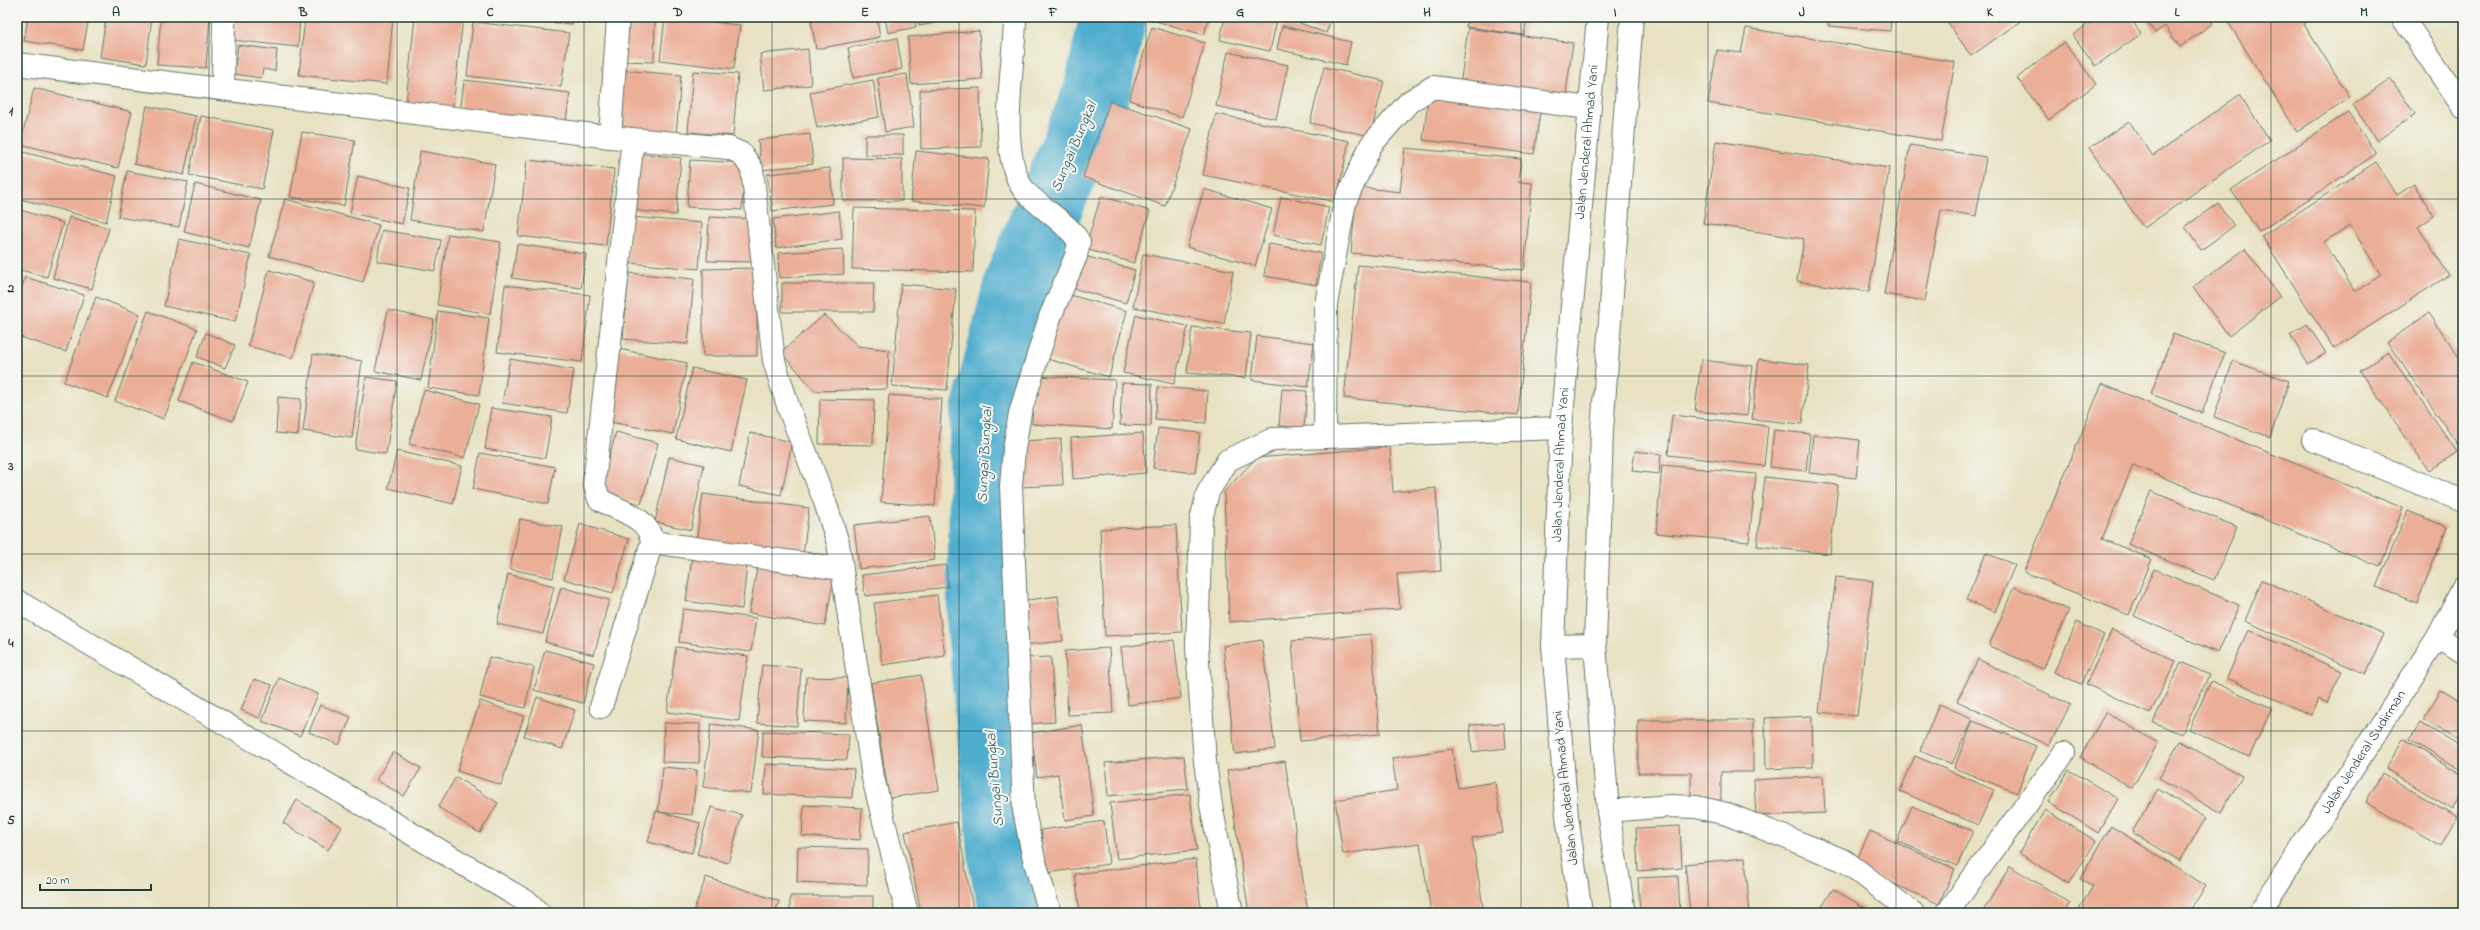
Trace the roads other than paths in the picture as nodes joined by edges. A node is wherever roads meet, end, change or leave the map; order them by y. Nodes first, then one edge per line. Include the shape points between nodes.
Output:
1 (224, 17) edge
2 (618, 17) edge
3 (1014, 17) edge
4 (1598, 17) edge
5 (1632, 17) edge
6 (2402, 17) edge
7 (17, 64) edge
8 (223, 89) junction
9 (2463, 107) edge
10 (1588, 108) junction
11 (610, 137) junction
12 (633, 139) junction
13 (1561, 428) junction
14 (1325, 436) junction
15 (2313, 440) dead end
16 (2463, 501) edge
17 (652, 542) junction
18 (842, 568) junction
19 (2463, 588) edge
20 (17, 601) edge
21 (2438, 637) junction
22 (1595, 645) junction
23 (1553, 646) junction
24 (2463, 654) edge
25 (601, 707) dead end
26 (2064, 753) dead end
27 (1608, 811) junction
28 (539, 913) edge
29 (907, 913) edge
30 (1050, 913) edge
31 (1232, 913) edge
32 (1581, 913) edge
33 (1624, 913) edge
34 (1913, 913) edge
35 (1947, 913) edge
36 (2259, 913) edge

1 - 8 main road
2 - 11 main road
3 - 30 main road via 1010,158 1013,170 1025,191 1078,242 1076,256 1050,317 1020,413 1011,486 1024,811 1034,859
4 - 10 main road, Jalan Jenderal Ahmad Yani
5 - 22 main road via 1602,431
6 - 9 main road
7 - 8 main road
8 - 11 main road
10 - 13 main road, Jalan Jenderal Ahmad Yani
10 - 14 main road via 1433,87 1409,102 1371,145 1345,202 1326,304
11 - 12 main road
12 - 17 main road via 594,483 598,499 642,522 651,533
12 - 18 main road via 729,148 742,154 752,169 774,361 788,409 825,502 838,543
13 - 14 main road
13 - 23 main road, Jalan Jenderal Ahmad Yani
14 - 31 main road via 1273,439 1228,460 1208,492 1201,520 1196,647 1204,762
15 - 16 main road
17 - 18 main road
17 - 25 main road
18 - 29 main road via 873,778
19 - 21 main road, Jalan Jenderal Sudirman
20 - 28 main road via 529,903
21 - 24 main road
21 - 36 main road, Jalan Jenderal Sudirman
22 - 23 main road
22 - 27 main road
23 - 32 main road, Jalan Jenderal Ahmad Yani via 1567,816
26 - 35 main road
27 - 33 main road
27 - 34 main road via 1670,806 1696,807 1727,814 1845,861

